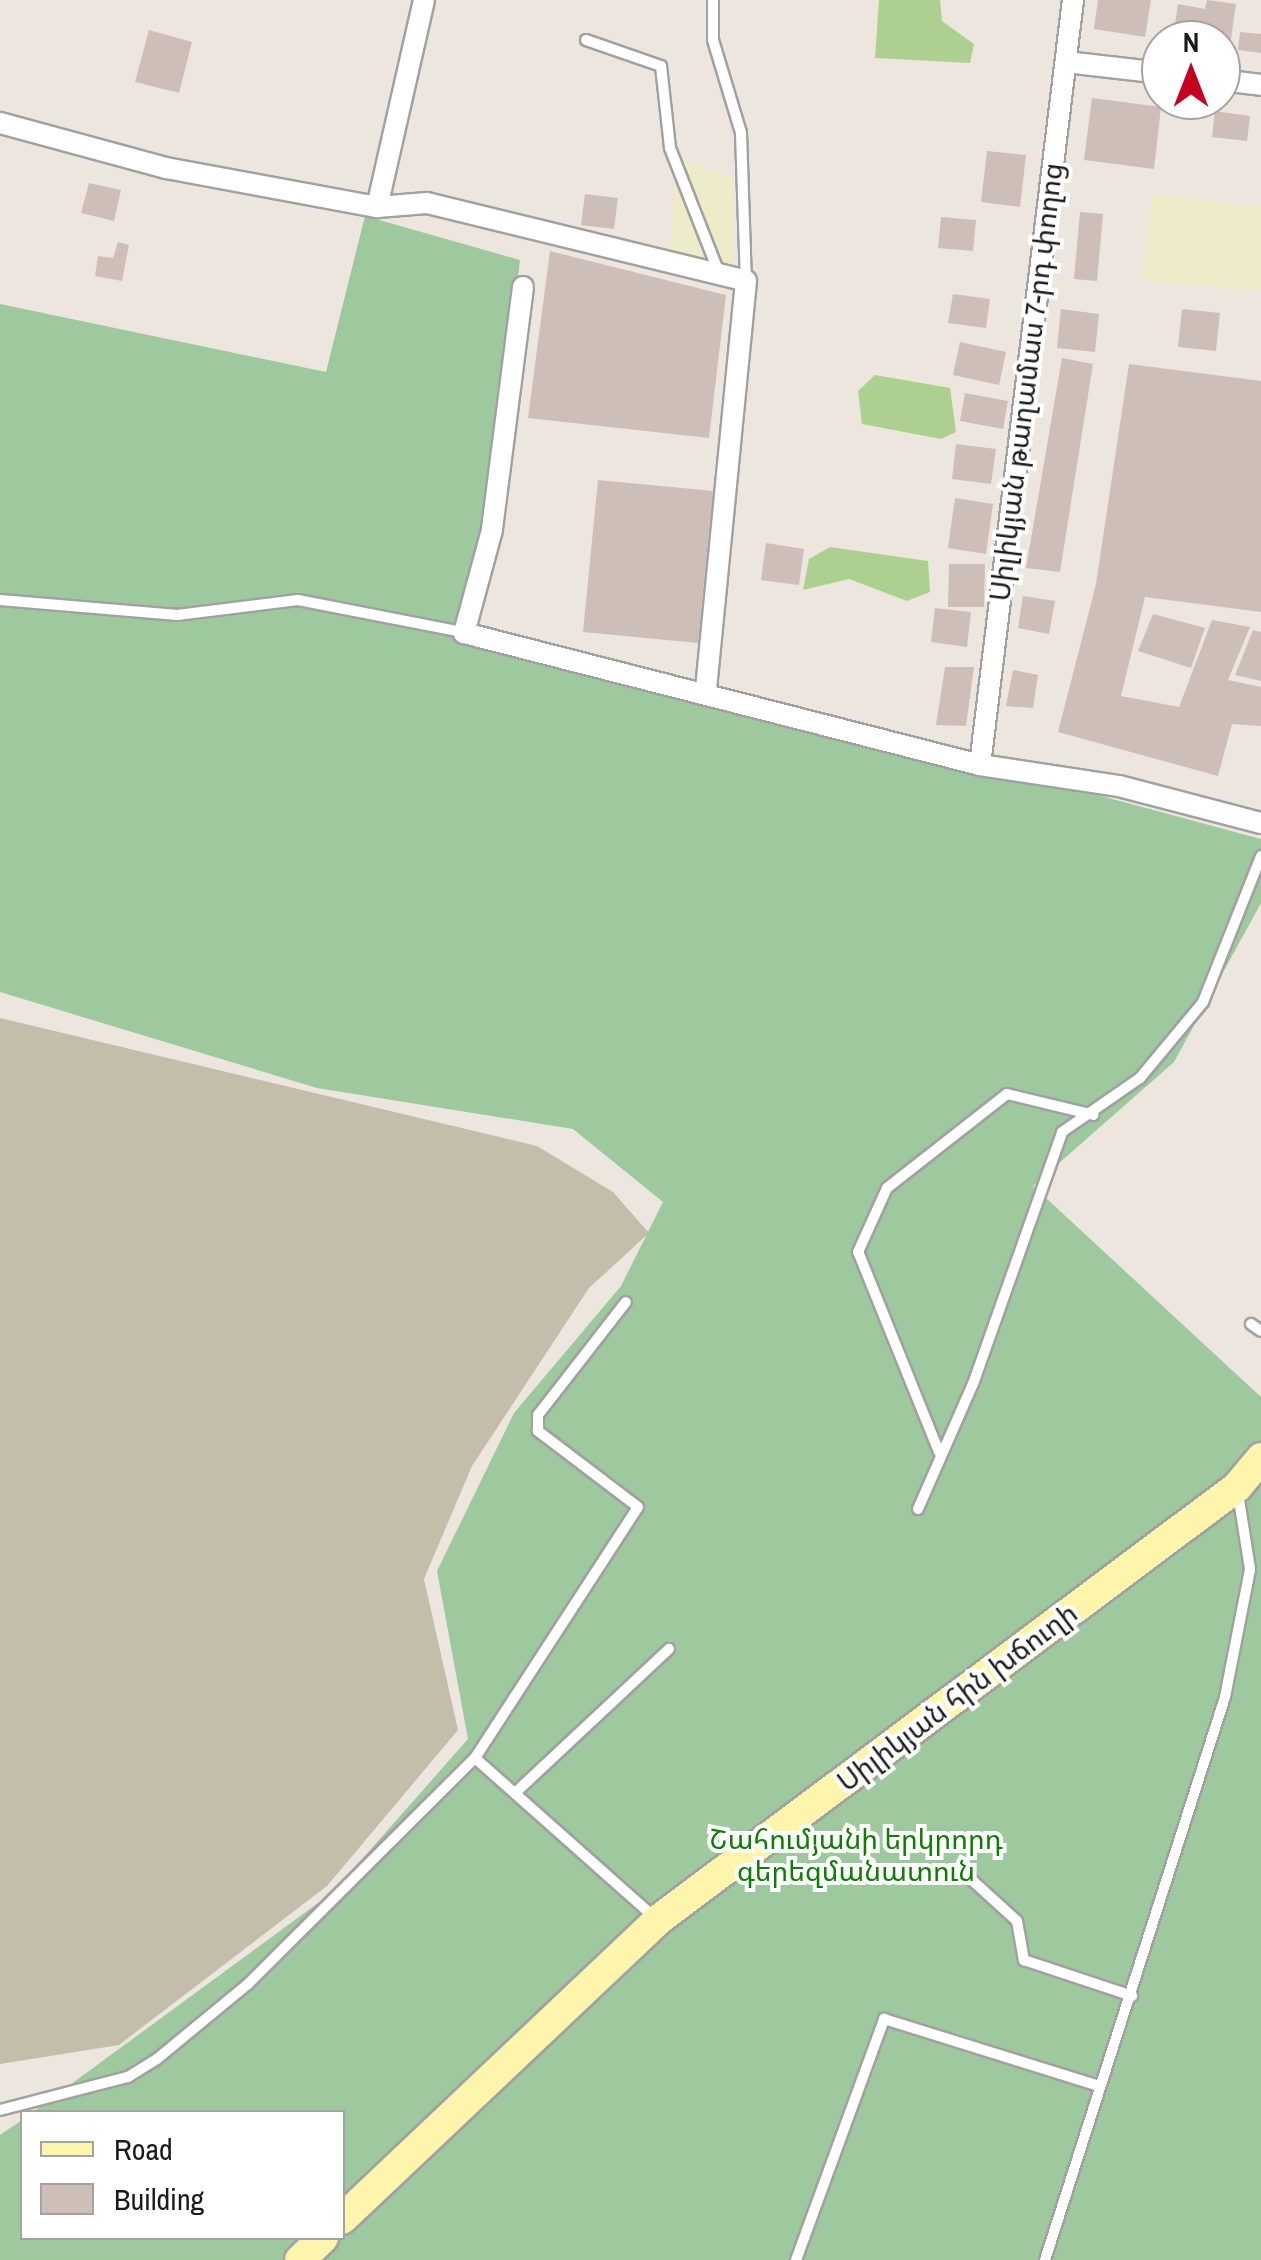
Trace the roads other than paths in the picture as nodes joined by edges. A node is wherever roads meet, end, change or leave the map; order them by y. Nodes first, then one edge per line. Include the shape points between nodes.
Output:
1 (424, 0) edge
2 (713, 0) edge
3 (1073, 0) edge
4 (586, 40) dead end
5 (1066, 62) junction
6 (1141, 71) edge
7 (0, 123) edge
8 (377, 207) junction
9 (719, 274) junction
10 (746, 280) junction
11 (523, 287) dead end
12 (0, 600) edge
13 (464, 632) junction
14 (706, 692) junction
15 (980, 765) junction
16 (1261, 823) edge
17 (1261, 856) edge
18 (1094, 1114) junction
19 (626, 1302) dead end
20 (939, 1452) junction
21 (1261, 1458) edge
22 (1237, 1488) junction
23 (918, 1509) dead end
24 (669, 1649) dead end
25 (475, 1758) junction
26 (515, 1794) junction
27 (962, 1871) dead end
28 (658, 1920) junction
29 (1132, 1996) junction
30 (1099, 2086) junction
31 (0, 2110) edge
32 (345, 2217) edge
33 (322, 2240) edge
34 (300, 2260) edge
35 (796, 2260) edge
36 (1045, 2260) edge

1 - 8 street
2 - 10 lane via 713,40 740,134
3 - 5 street, Սիլիկյան թաղամաս 7-րդ փողոց
4 - 9 lane via 661,66 670,148
5 - 6 street
5 - 15 street, Սիլիկյան թաղամաս 7-րդ փողոց
7 - 8 street via 166,168
8 - 9 street via 426,203
9 - 10 street
10 - 14 street
11 - 13 street via 492,530
12 - 13 lane via 178,615 298,600
13 - 14 street
14 - 15 street
15 - 16 street via 1119,786
17 - 18 lane via 1203,1002 1140,1078
18 - 20 lane via 1062,1132 973,1384
18 - 20 lane via 1007,1094 961,1124 880,1204 858,1252
19 - 25 lane via 538,1415 538,1430 638,1507
20 - 23 lane
21 - 22 street, Սիլիկյան հին խճուղի
22 - 28 street, Սիլիկյան հին խճուղի
22 - 29 lane via 1250,1570 1225,1697
24 - 26 lane
25 - 26 lane
25 - 31 lane via 248,1984 158,2059 128,2077
26 - 28 lane
27 - 29 lane via 1017,1922 1024,1960
28 - 32 street, Սիլիկյան հին խճուղի
29 - 30 lane
30 - 35 lane via 884,2018
30 - 36 lane
33 - 34 street

